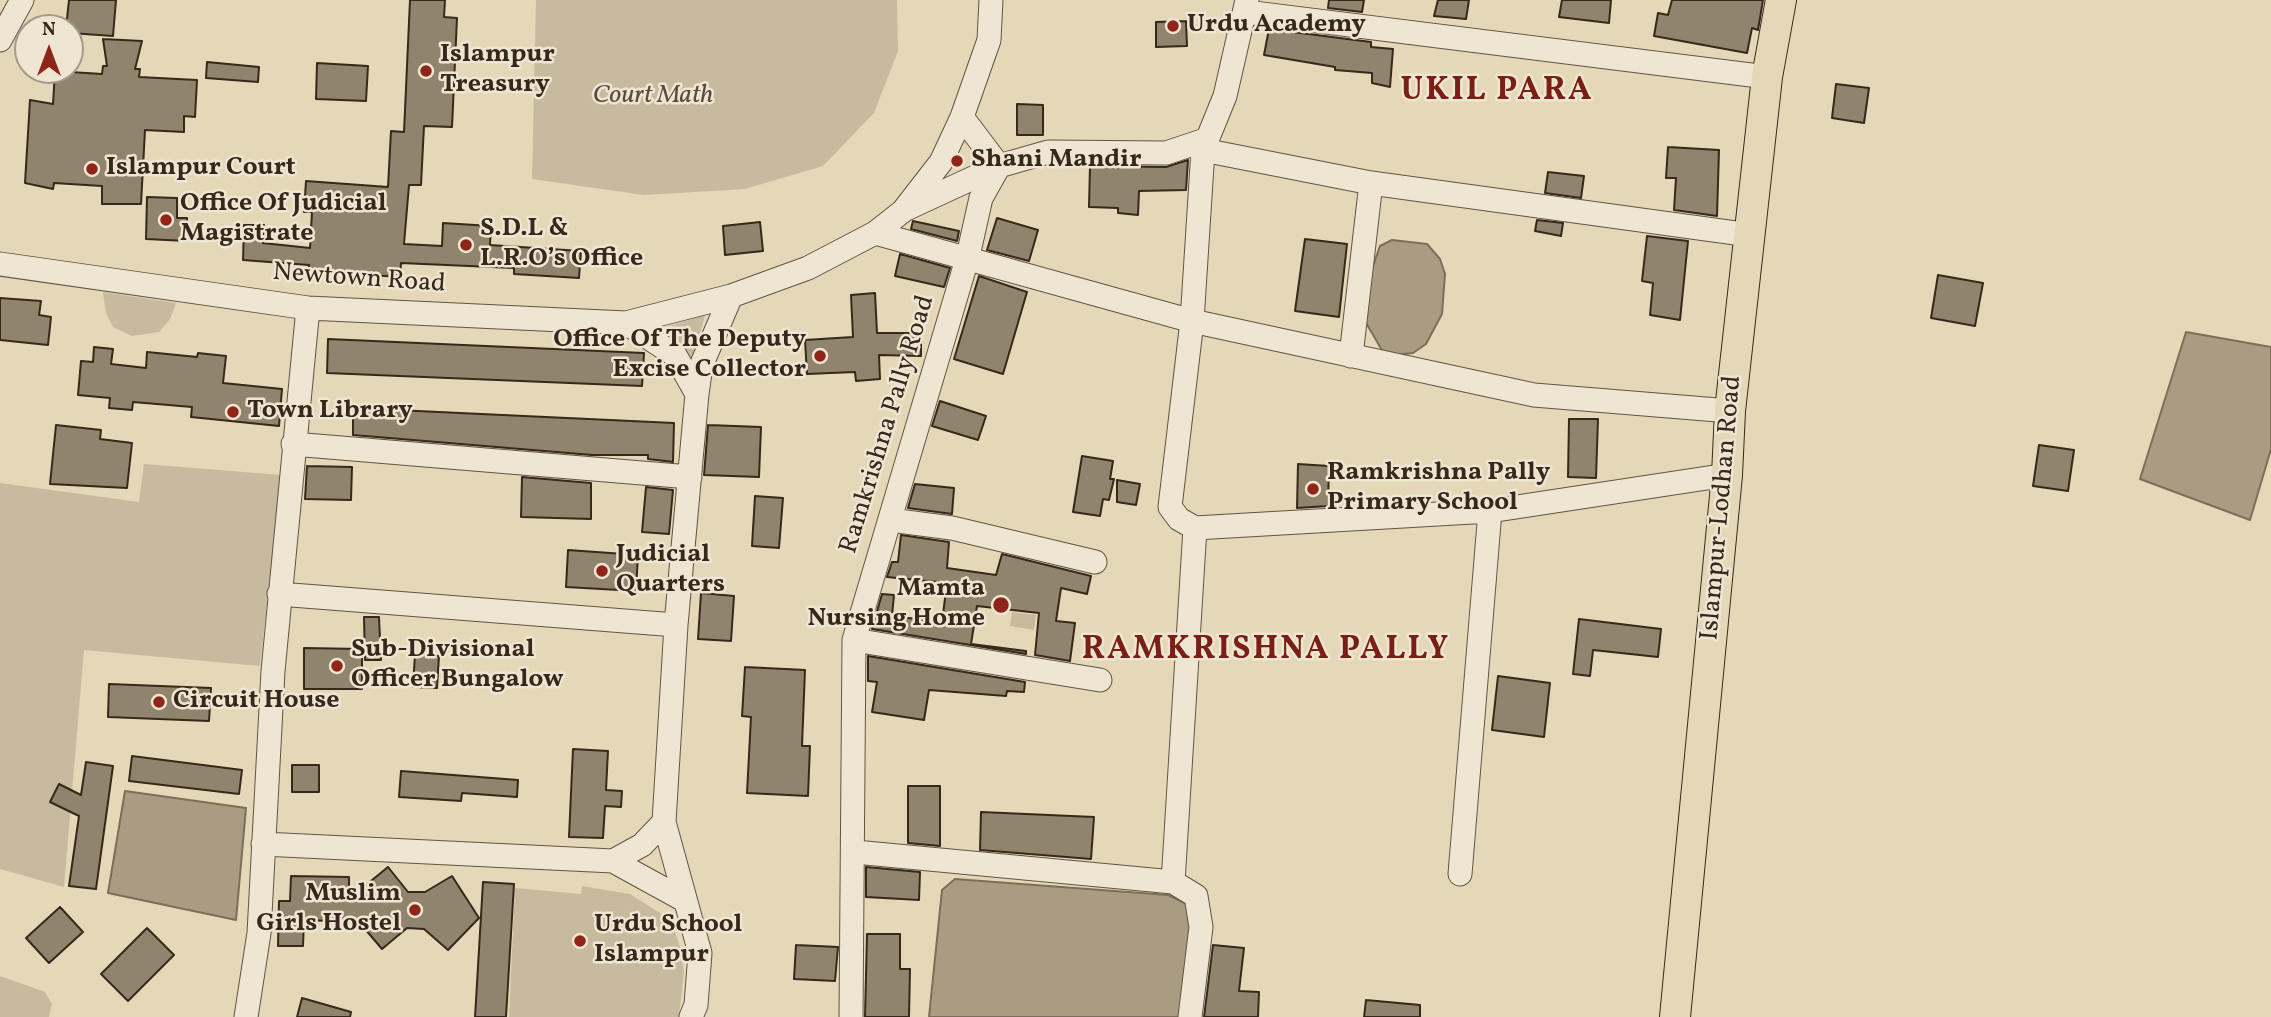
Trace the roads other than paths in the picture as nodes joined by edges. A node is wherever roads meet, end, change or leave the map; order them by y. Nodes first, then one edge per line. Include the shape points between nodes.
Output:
1 (22, 0) edge
2 (992, 0) edge
3 (1781, 0) edge
4 (1247, 6) edge
5 (0, 40) edge
6 (1767, 77) junction
7 (962, 117) junction
8 (1205, 144) junction
9 (999, 166) junction
10 (1371, 183) junction
11 (903, 211) junction
12 (875, 233) junction
13 (1750, 234) junction
14 (968, 256) junction
15 (0, 264) edge
16 (731, 296) junction
17 (308, 308) junction
18 (1192, 321) junction
19 (626, 323) junction
20 (1351, 356) junction
21 (697, 394) junction
22 (1730, 411) junction
23 (293, 444) junction
24 (1727, 475) junction
25 (690, 477) junction
26 (1490, 511) junction
27 (890, 520) junction
28 (1195, 528) junction
29 (1095, 562) dead end
30 (279, 594) junction
31 (676, 625) junction
32 (854, 640) junction
33 (1100, 680) dead end
34 (664, 822) junction
35 (263, 844) junction
36 (855, 852) junction
37 (613, 861) junction
38 (1460, 874) dead end
39 (1173, 882) junction
40 (684, 900) junction
41 (246, 1017) edge
42 (691, 1017) edge
43 (851, 1017) edge
44 (1190, 1017) edge
45 (1675, 1017) edge

1 - 5 street
2 - 7 street via 989,40
3 - 6 main road, Islampur-Lodhan Road
4 - 6 street
4 - 8 street via 1225,96
6 - 13 main road, Islampur-Lodhan Road
7 - 9 street
7 - 11 street via 941,162
8 - 9 street via 1167,153 1048,152
8 - 10 street
8 - 18 street
9 - 11 street
9 - 14 street, Ramkrishna Pally Road via 981,198
10 - 13 street
10 - 20 street
11 - 12 street, Newtown Road
12 - 14 street
12 - 16 street, Newtown Road via 807,268
13 - 22 main road, Islampur-Lodhan Road
14 - 18 street
14 - 27 street, Ramkrishna Pally Road
15 - 17 street, Newtown Road
16 - 19 street, Newtown Road
16 - 21 street via 701,366
17 - 19 street, Newtown Road
17 - 23 street
18 - 20 street
18 - 28 street via 1170,507
19 - 21 street via 676,355
20 - 22 street via 1534,395
21 - 25 street
22 - 24 main road, Islampur-Lodhan Road
23 - 25 street
23 - 30 street
24 - 26 street
24 - 45 main road, Islampur-Lodhan Road
25 - 31 street
26 - 28 street
26 - 38 street
27 - 29 street via 952,528
27 - 32 street, Ramkrishna Pally Road
28 - 39 street
30 - 31 street
30 - 35 street
31 - 34 street
32 - 33 street
32 - 36 street, Ramkrishna Pally Road
34 - 37 street via 642,845
34 - 40 street
35 - 37 street
35 - 41 street via 259,933
36 - 39 street
36 - 43 street, Ramkrishna Pally Road
37 - 40 street
39 - 44 street via 1196,896 1201,927
40 - 42 street via 700,953

